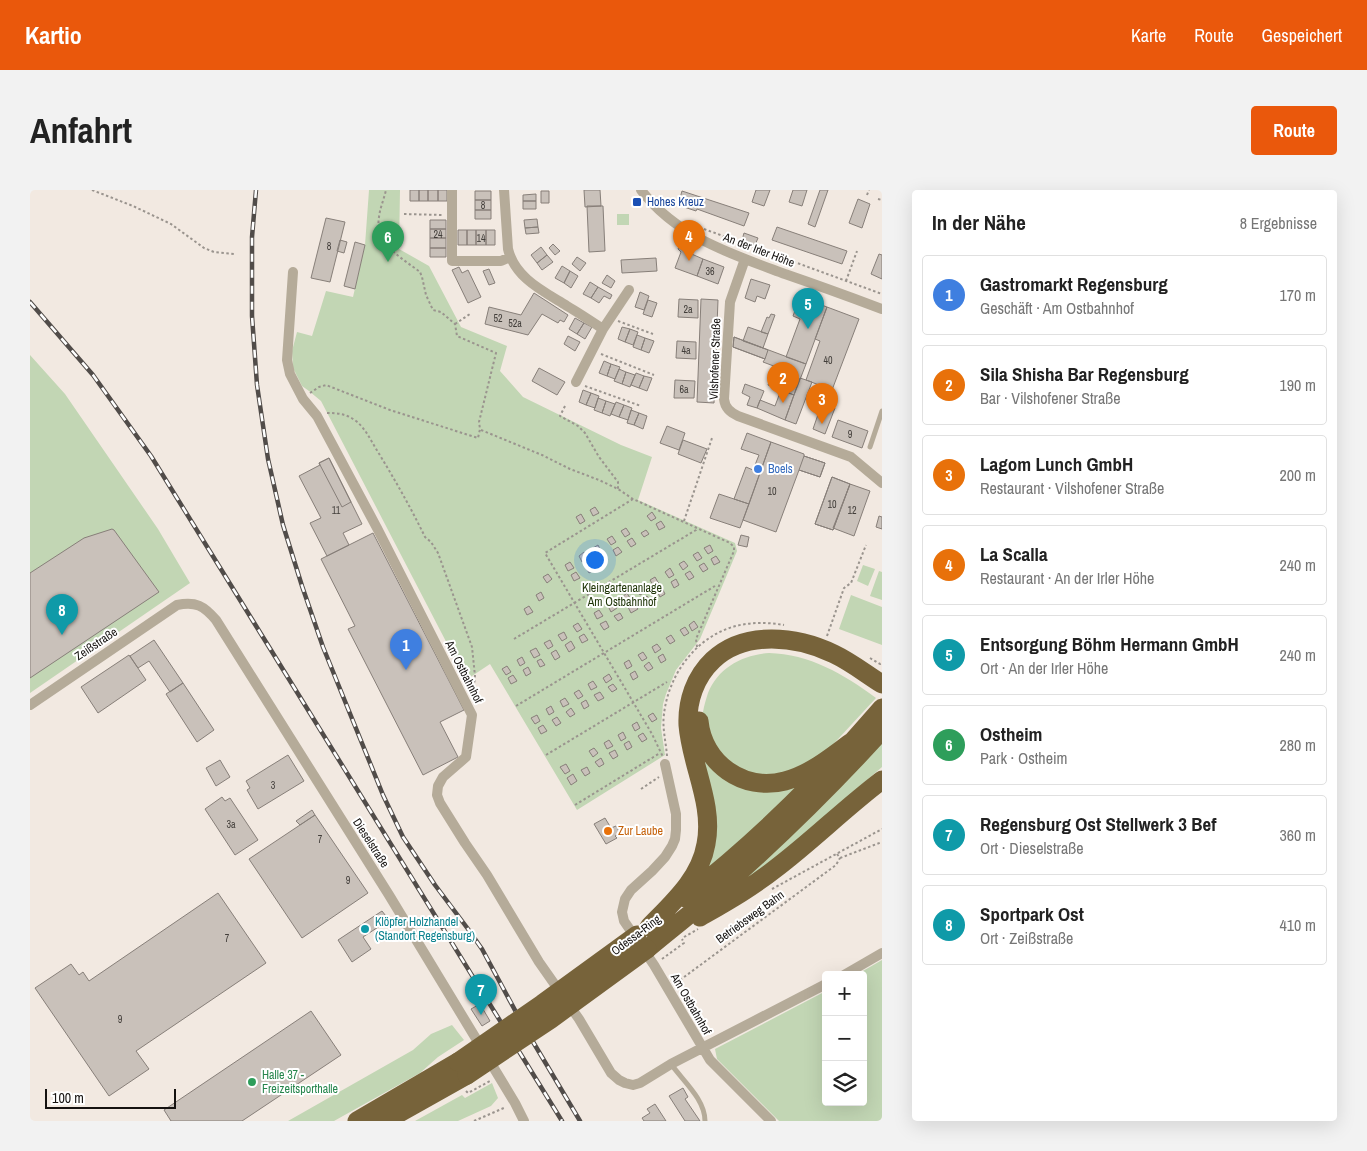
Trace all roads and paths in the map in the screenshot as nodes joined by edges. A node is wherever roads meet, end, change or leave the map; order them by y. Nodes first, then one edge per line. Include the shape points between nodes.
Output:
1 (92, 190) edge
2 (386, 190) edge
3 (452, 190) edge
4 (504, 190) edge
5 (641, 190) edge
6 (869, 190) edge
7 (867, 195) dead end
8 (878, 199) dead end
9 (882, 200) edge
10 (404, 214) dead end
11 (452, 215) junction
12 (699, 227) dead end
13 (857, 251) dead end
14 (235, 254) dead end
15 (510, 257) junction
16 (745, 259) junction
17 (293, 272) dead end
18 (846, 281) junction
19 (629, 290) dead end
20 (882, 294) edge
21 (882, 309) edge
22 (470, 314) dead end
23 (611, 318) junction
24 (455, 324) junction
25 (603, 329) junction
26 (653, 334) dead end
27 (592, 350) junction
28 (654, 375) dead end
29 (576, 382) joint
30 (303, 399) junction
31 (565, 406) dead end
32 (641, 406) dead end
33 (882, 411) edge
34 (317, 416) junction
35 (480, 429) junction
36 (712, 438) dead end
37 (870, 447) dead end
38 (882, 483) edge
39 (618, 489) junction
40 (633, 499) junction
41 (683, 522) junction
42 (697, 528) junction
43 (866, 545) dead end
44 (715, 586) dead end
45 (575, 604) junction
46 (177, 605) joint
47 (788, 626) dead end
48 (827, 636) dead end
49 (514, 639) dead end
50 (696, 647) junction
51 (604, 653) junction
52 (865, 656) dead end
53 (882, 663) edge
54 (667, 682) dead end
55 (882, 684) edge
56 (882, 699) edge
57 (633, 702) junction
58 (472, 703) dead end
59 (30, 705) edge
60 (516, 706) dead end
61 (882, 708) edge
62 (877, 728) edge
63 (854, 740) junction
64 (661, 752) junction
65 (546, 755) dead end
66 (666, 768) junction
67 (882, 780) edge
68 (641, 789) dead end
69 (575, 805) dead end
70 (882, 828) edge
71 (882, 842) edge
72 (840, 858) junction
73 (682, 939) dead end
74 (650, 942) junction
75 (882, 952) edge
76 (851, 971) edge
77 (822, 986) edge
78 (668, 988) junction
79 (703, 1048) junction
80 (671, 1064) junction
81 (464, 1076) junction
82 (499, 1076) junction
83 (515, 1103) junction
84 (357, 1121) edge
85 (385, 1121) edge
86 (474, 1121) edge
87 (524, 1121) edge
88 (705, 1121) edge
89 (771, 1121) edge

1 - 14 path via 171,224 204,248
2 - 24 path via 378,218 381,236 420,272 433,310 441,312
3 - 11 street
4 - 15 street via 506,241
5 - 16 street, An der Irler Höhe via 656,208 683,230
6 - 7 path
8 - 9 path
10 - 11 path
11 - 15 street via 452,261 501,261
12 - 18 path
13 - 18 path
15 - 25 street via 530,282
16 - 21 street, An der Irler Höhe
16 - 38 street, Vilshofener Straße via 730,302 724,404 738,416 851,457
17 - 30 street, Am Ostbahnhof via 287,360 290,374
18 - 20 path
19 - 23 street
22 - 24 path
23 - 25 street
23 - 26 path
24 - 35 path via 457,336 496,353
25 - 27 street
27 - 28 path
27 - 29 street
29 - 32 path
30 - 34 street, Am Ostbahnhof
30 - 35 path via 326,385 390,410 478,438
31 - 39 path via 560,416 585,433 618,482
33 - 37 lane
34 - 58 path via 326,413 346,415 364,429 397,482 425,537 438,553 472,647 475,676
34 - 80 street, Am Ostbahnhof via 472,715 466,757 443,777 438,786 440,803 612,1073 619,1080 633,1085
35 - 39 path
36 - 41 path
39 - 40 path
40 - 41 path
40 - 45 path via 545,553
41 - 42 path
42 - 45 path
42 - 50 path via 730,543 734,551 696,639
43 - 48 path via 851,583 844,588
44 - 51 path
45 - 49 path
45 - 51 path
46 - 59 street, Zeißstraße
46 - 82 street, Dieselstraße via 188,602 199,605 216,620
47 - 50 path via 760,622 744,624 707,638
50 - 66 path via 678,670 665,704
51 - 57 path
51 - 60 path
52 - 53 path
54 - 57 path
55 - 74 highway via 833,653 794,641 758,639 732,646 719,654 700,674 689,708 690,739 707,814 704,857
56 - 63 highway via 845,671 811,654 759,649 732,658 710,678 698,713 704,744 714,758 723,768 754,782 784,782 798,777
57 - 64 path
57 - 65 path
61 - 62 highway, Odessa-Ring
62 - 63 highway, Odessa-Ring
62 - 74 highway, Odessa-Ring via 782,833 725,885
63 - 74 highway, Odessa-Ring via 816,781 713,876
64 - 66 path
64 - 69 path
66 - 68 path
66 - 78 street, Am Ostbahnhof via 676,814 675,839 665,858 631,890 622,912 624,921
67 - 74 highway via 746,891
70 - 72 path, Betriebsweg Bahn via 837,854
71 - 72 path
72 - 78 path, Betriebsweg Bahn via 836,865
73 - 74 path via 684,943
74 - 81 highway, Odessa-Ring, bridge via 542,1004
75 - 76 street
77 - 79 street, Am Ostbahnhof
78 - 79 street, Am Ostbahnhof
79 - 80 street, Am Ostbahnhof
79 - 89 street, Am Ostbahnhof via 710,1060
80 - 88 lane via 698,1099
81 - 82 path
81 - 84 highway, Odessa-Ring
81 - 85 highway, Odessa-Ring
82 - 83 street, Dieselstraße
83 - 86 path
83 - 87 street, Dieselstraße

